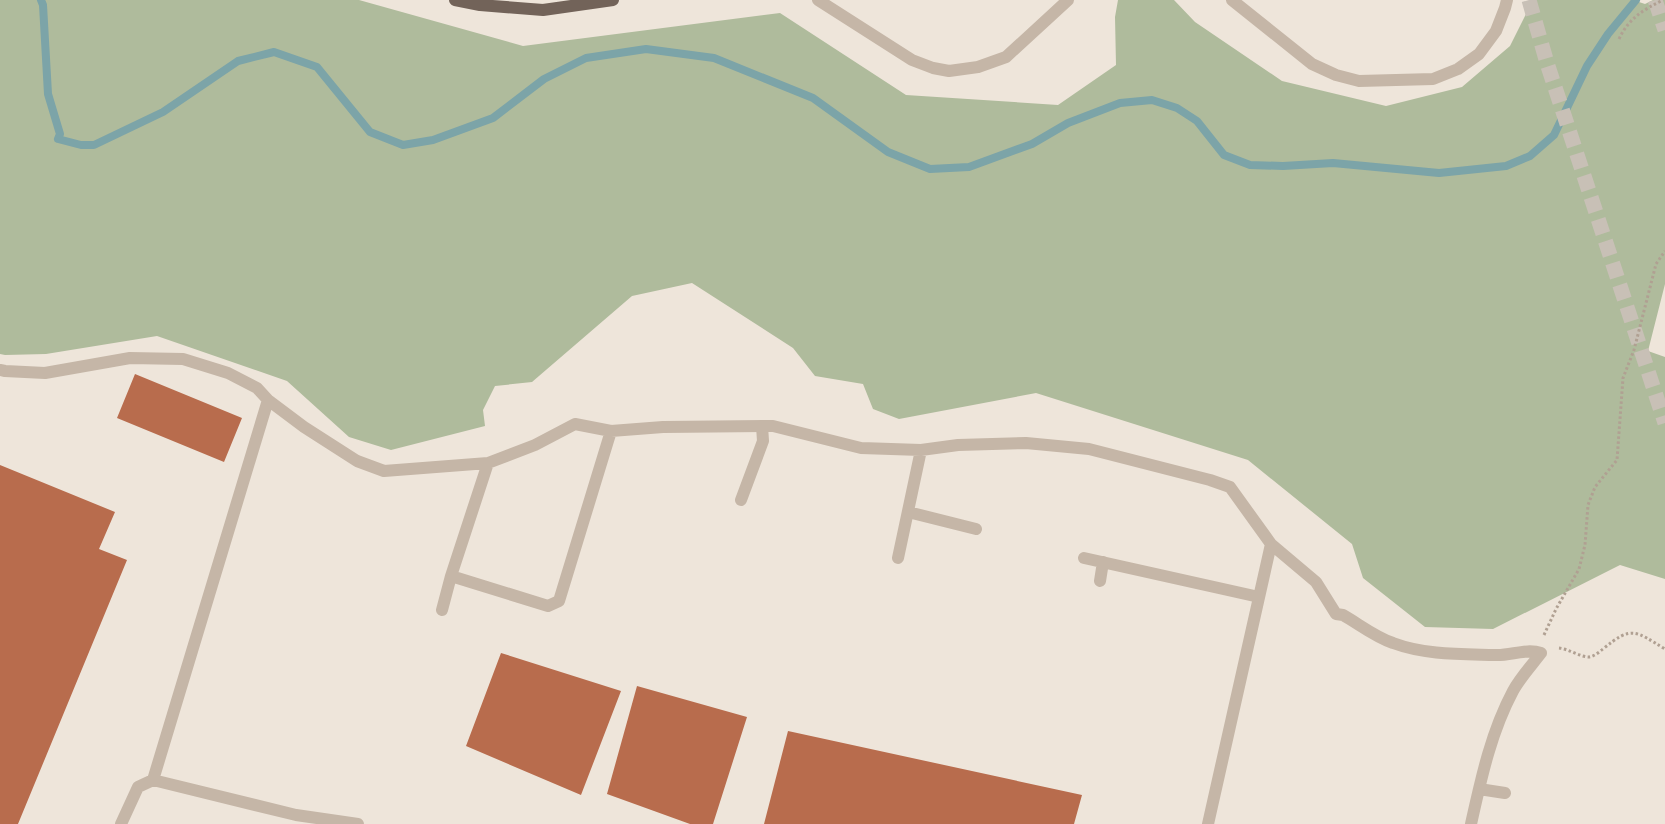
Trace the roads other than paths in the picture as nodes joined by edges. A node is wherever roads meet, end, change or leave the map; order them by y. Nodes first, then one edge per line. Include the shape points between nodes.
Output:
1 (455, 0) edge
2 (613, 0) edge
3 (818, 0) edge
4 (1068, 0) edge
5 (1232, 0) edge
6 (1507, 0) edge
7 (0, 370) edge
8 (268, 400) junction
9 (762, 426) junction
10 (611, 431) junction
11 (921, 450) junction
12 (488, 463) junction
13 (741, 500) dead end
14 (908, 512) junction
15 (976, 529) dead end
16 (1271, 544) junction
17 (898, 558) dead end
18 (1084, 558) dead end
19 (1103, 562) junction
20 (452, 576) junction
21 (1100, 581) dead end
22 (1259, 597) junction
23 (442, 610) dead end
24 (153, 780) junction
25 (1479, 789) junction
26 (1505, 793) dead end
27 (121, 824) edge
28 (358, 824) edge
29 (1208, 824) edge
30 (1472, 824) edge

1 - 2 main road via 543,10
3 - 4 street via 912,60 950,71 978,67 1006,57
5 - 6 street via 1312,64 1360,81 1433,79 1458,69 1479,54 1496,30
7 - 8 street via 45,373 130,358 183,359 228,374 257,388
8 - 12 street via 357,461 384,471
8 - 24 street
9 - 10 street
9 - 11 street via 861,448
9 - 13 street via 763,441
10 - 12 street via 574,424 536,444
10 - 20 street via 559,601 548,606
11 - 14 street
11 - 16 street via 958,445 1026,443 1089,449 1210,480 1230,487
12 - 20 street
14 - 15 street
14 - 17 street
16 - 22 street
16 - 25 street via 1316,582 1336,614 1391,643 1417,651 1460,654 1539,653 1514,690 1494,738
18 - 19 street
19 - 21 street
19 - 22 street
20 - 23 street
22 - 29 street
24 - 27 street via 138,787
24 - 28 street via 296,815
25 - 26 street
25 - 30 street

